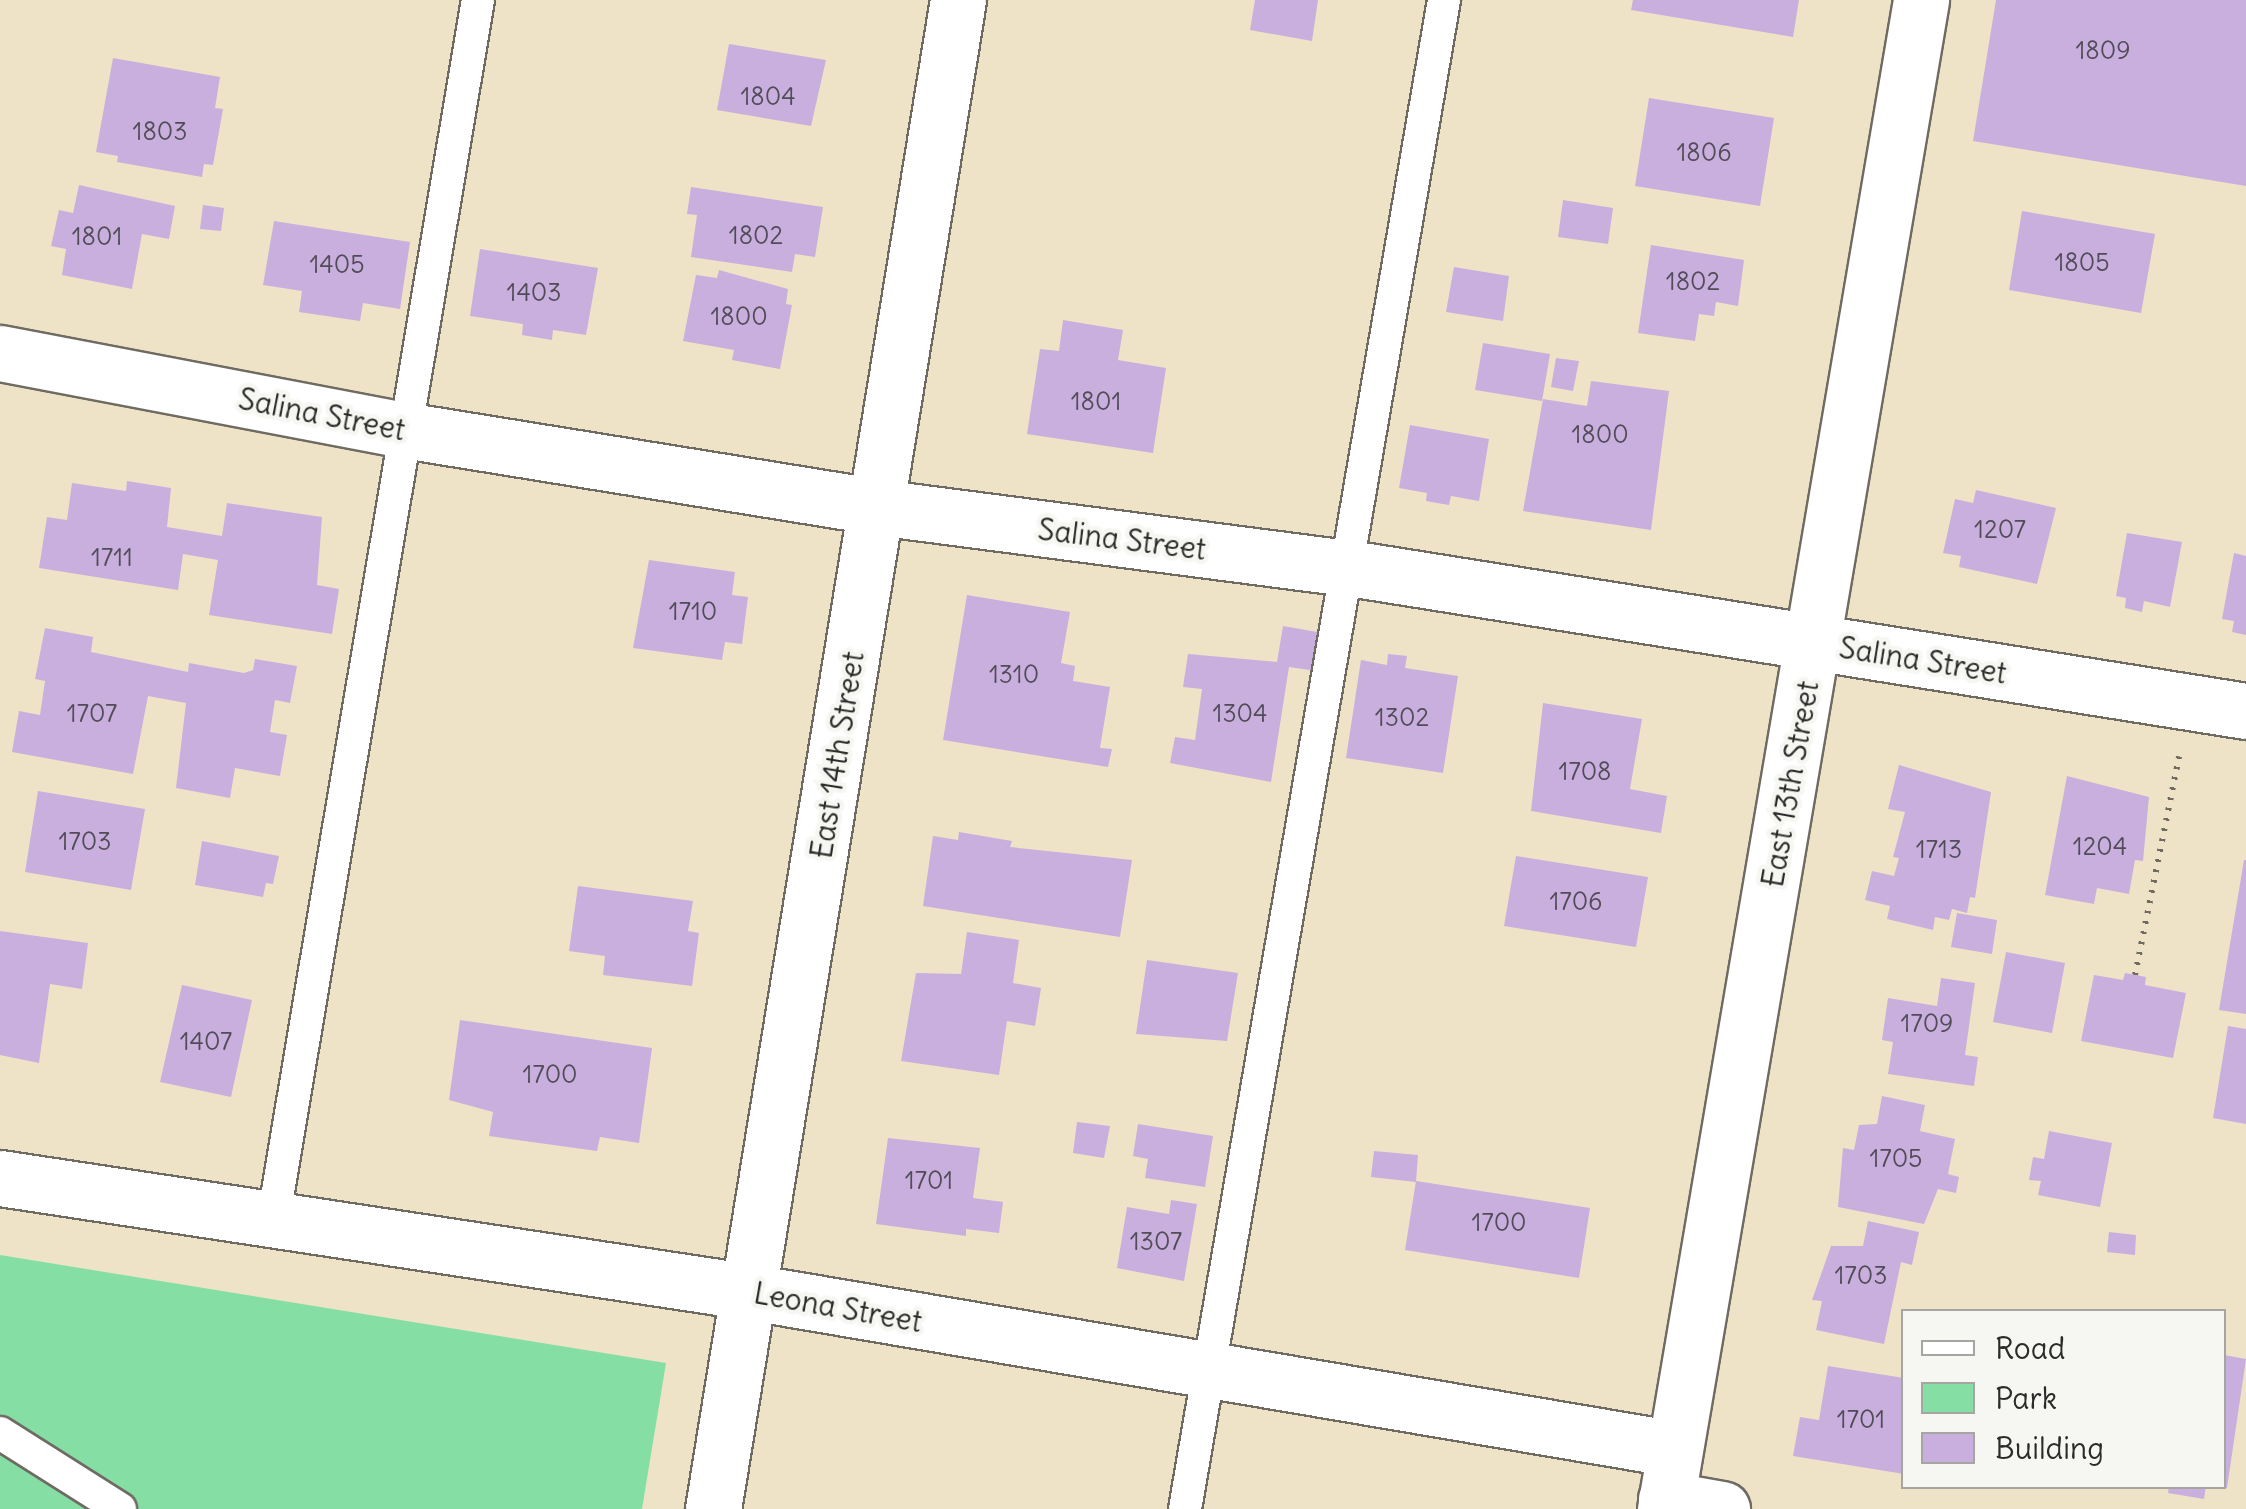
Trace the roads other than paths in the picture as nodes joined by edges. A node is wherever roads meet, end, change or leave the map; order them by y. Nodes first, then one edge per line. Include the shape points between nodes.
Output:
1 (478, 0) edge
2 (958, 0) edge
3 (1444, 0) edge
4 (1921, 0) edge
5 (0, 353) edge
6 (410, 432) junction
7 (877, 507) junction
8 (1349, 568) junction
9 (1814, 642) junction
10 (2246, 711) edge
11 (0, 1178) edge
12 (273, 1221) junction
13 (751, 1292) junction
14 (1210, 1371) junction
15 (0, 1433) edge
16 (1669, 1486) edge
17 (120, 1509) edge
18 (713, 1509) edge
19 (1185, 1509) edge
20 (1722, 1509) edge

1 - 6 lane
2 - 7 street, East 14th Street
3 - 8 lane
4 - 9 street, East 13th Street
5 - 6 street, Salina Street
6 - 7 street, Salina Street
6 - 12 lane
7 - 8 street, Salina Street
7 - 13 street, East 14th Street
8 - 9 street, Salina Street
8 - 14 lane
9 - 10 street, Salina Street
9 - 16 street, East 13th Street
11 - 12 street, Leona Street
12 - 13 street, Leona Street
13 - 14 street, Leona Street
13 - 18 street, East 14th Street
14 - 16 street, Leona Street
14 - 19 lane
15 - 17 lane
16 - 20 street, Leona Street

